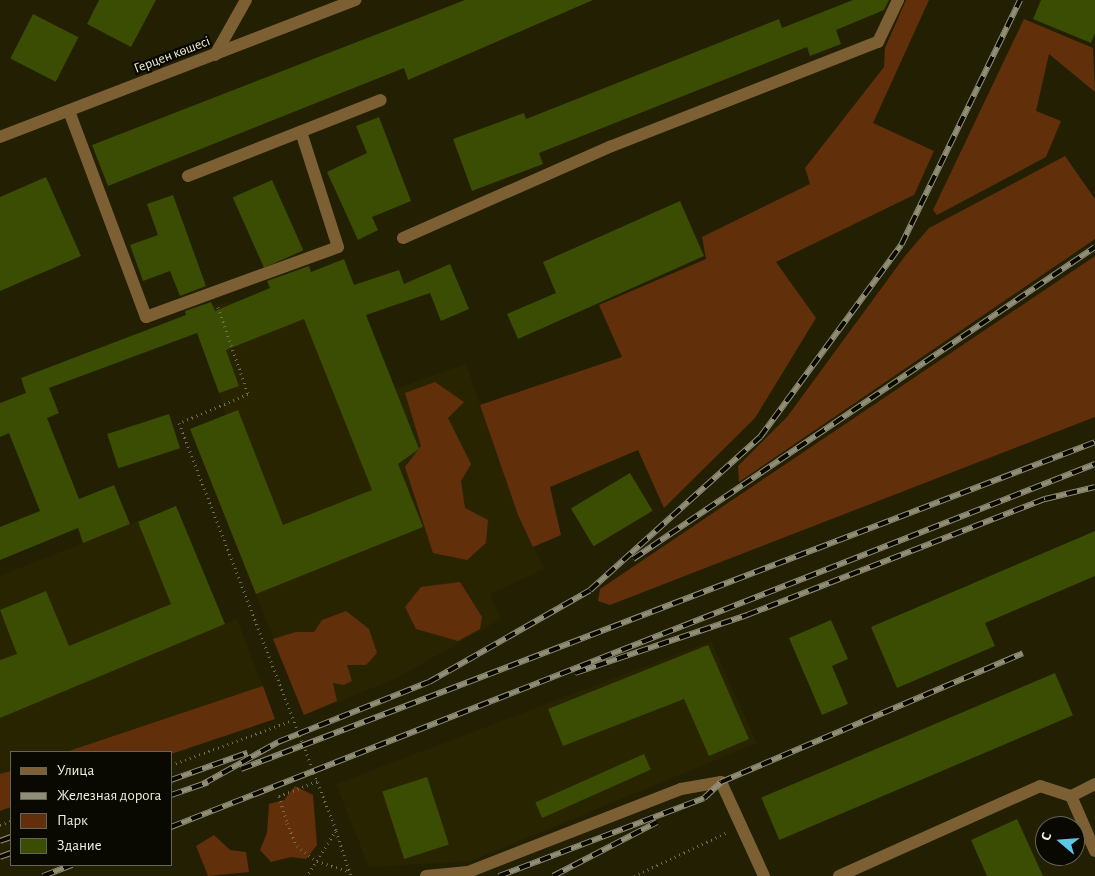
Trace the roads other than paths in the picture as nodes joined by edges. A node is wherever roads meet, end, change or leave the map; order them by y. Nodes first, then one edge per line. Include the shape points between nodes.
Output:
1 (246, 0) edge
2 (355, 0) edge
3 (898, 0) edge
4 (215, 55) junction
5 (381, 100) dead end
6 (69, 110) junction
7 (300, 132) junction
8 (0, 137) edge
9 (188, 176) dead end
10 (403, 238) dead end
11 (1095, 784) edge
12 (1071, 796) junction
13 (1095, 851) edge
14 (426, 876) edge
15 (764, 876) edge
16 (839, 876) edge

1 - 4 street
2 - 4 street, Герцен көшесі
3 - 10 street via 878,42 612,146
4 - 6 street, Герцен көшесі
5 - 7 street
6 - 7 street via 146,317 338,247
6 - 8 street, Герцен көшесі
7 - 9 street
11 - 12 street
12 - 13 street
12 - 16 street via 1040,786
14 - 15 street via 468,872 681,788 721,782

